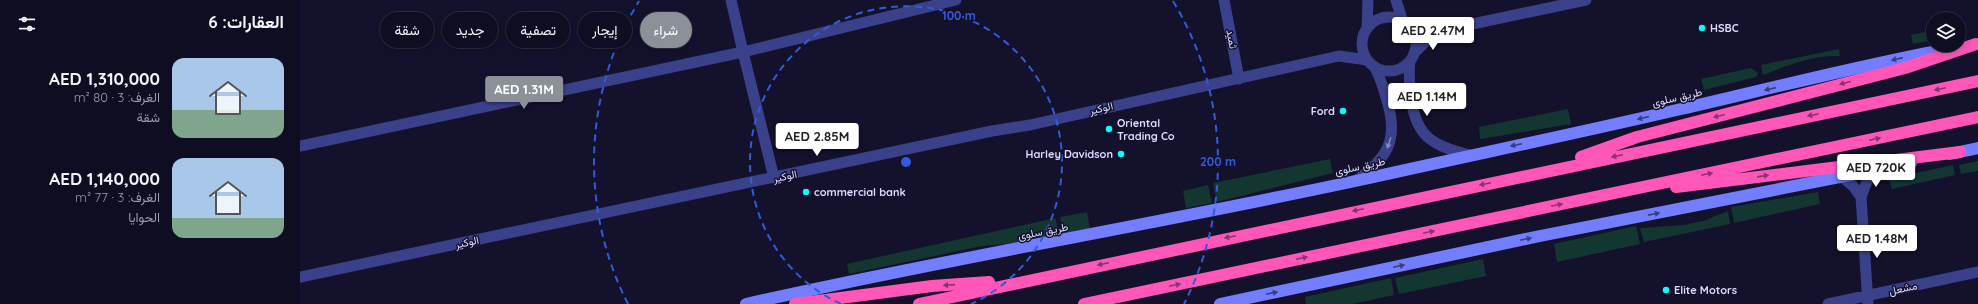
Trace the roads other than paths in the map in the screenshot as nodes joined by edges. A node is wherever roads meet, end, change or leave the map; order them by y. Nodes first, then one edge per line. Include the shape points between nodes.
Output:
1 (731, 0) edge
2 (954, 0) edge
3 (1224, 0) edge
4 (1368, 0) edge
5 (1396, 0) edge
6 (1586, 0) edge
7 (1406, 24) junction
8 (1367, 28) junction
9 (1435, 32) junction
10 (1363, 39) junction
11 (1977, 43) edge
12 (743, 52) junction
13 (1339, 56) junction
14 (1412, 57) junction
15 (1370, 63) junction
16 (1239, 79) junction
17 (1978, 80) edge
18 (1978, 118) edge
19 (300, 146) edge
20 (1978, 148) edge
21 (1960, 152) junction
22 (1470, 155) junction
23 (1871, 171) junction
24 (1537, 172) junction
25 (1842, 177) junction
26 (774, 178) junction
27 (1357, 180) junction
28 (1627, 190) junction
29 (1861, 197) junction
30 (1978, 272) edge
31 (300, 277) edge
32 (1030, 280) junction
33 (1137, 293) junction
34 (1868, 300) edge
35 (746, 304) edge
36 (795, 304) edge
37 (919, 304) edge
38 (1084, 304) edge
39 (1105, 304) edge
40 (1220, 304) edge
41 (1828, 304) edge

1 - 12 street
2 - 12 street
3 - 16 street, ثميد
4 - 8 street
5 - 7 street
6 - 9 street
7 - 8 street via 1384,18
7 - 9 street via 1423,31
7 - 14 street via 1415,39
8 - 10 street
9 - 14 street
10 - 13 street, الوكير
10 - 15 street via 1362,46
11 -> 22 main road, طريق سلوى via 1898,58 1617,124
11 -> 24 highway via 1905,68 1637,137
12 - 19 street
12 - 26 street
13 - 15 street, الوكير
13 - 16 street, الوكير
14 - 15 street via 1402,67 1393,70 1383,70
14 - 22 street via 1408,74 1416,121 1437,145
15 -> 27 street via 1381,79 1392,123 1392,134 1390,144 1380,161
16 - 26 street, الوكير
17 -> 24 highway
28 -> 18 highway
20 - 21 main road
21 - 23 main road
28 -> 21 highway via 1700,185
22 - 27 main road, طريق سلوى
23 - 25 main road
23 - 29 street
24 -> 32 highway
25 - 29 street
40 -> 25 main road via 1540,236
26 - 31 street, الوكير
27 - 35 main road, طريق سلوى
33 -> 28 highway
29 - 34 street
30 - 34 street, مشعل
32 -> 36 highway via 932,286
32 - 37 highway
33 - 38 highway
33 - 39 highway
34 - 41 street, مشعل

